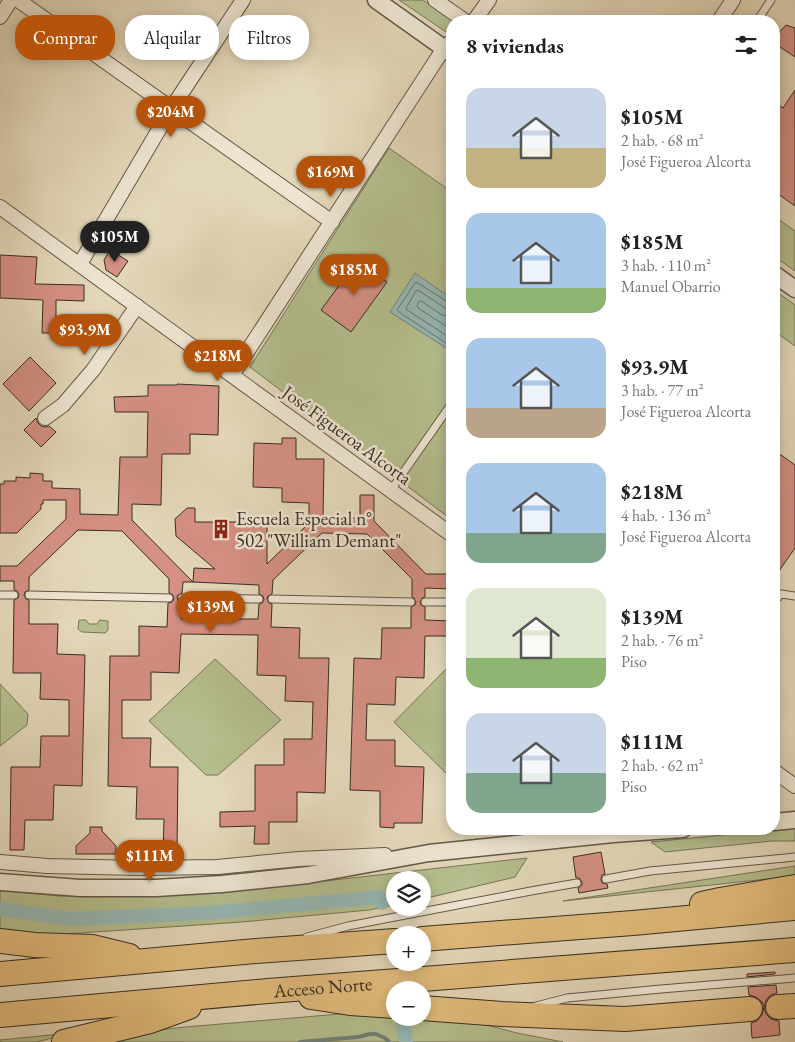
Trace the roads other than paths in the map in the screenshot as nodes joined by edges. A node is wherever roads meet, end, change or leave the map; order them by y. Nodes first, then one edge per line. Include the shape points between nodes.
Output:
1 (12, 0) edge
2 (18, 0) edge
3 (243, 0) edge
4 (376, 0) edge
5 (435, 0) edge
6 (489, 0) edge
7 (733, 0) edge
8 (771, 0) edge
9 (456, 15) edge
10 (478, 15) edge
11 (723, 15) edge
12 (761, 15) edge
13 (0, 17) edge
14 (446, 45) edge
15 (446, 54) edge
16 (171, 109) junction
17 (0, 207) edge
18 (332, 222) junction
19 (80, 264) junction
20 (780, 278) edge
21 (795, 289) edge
22 (137, 306) junction
23 (232, 375) junction
24 (446, 412) edge
25 (45, 418) dead end
26 (391, 490) junction
27 (446, 531) edge
28 (780, 594) edge
29 (0, 595) edge
30 (14, 595) dead end
31 (29, 595) dead end
32 (795, 596) edge
33 (169, 598) dead end
34 (182, 598) dead end
35 (259, 599) dead end
36 (272, 599) dead end
37 (411, 602) dead end
38 (425, 602) dead end
39 (446, 602) edge
40 (780, 775) edge
41 (795, 786) edge
42 (795, 820) edge
43 (780, 821) edge
44 (603, 835) edge
45 (420, 854) junction
46 (795, 857) edge
47 (0, 862) edge
48 (606, 879) dead end
49 (0, 882) edge
50 (577, 883) dead end
51 (795, 887) edge
52 (795, 908) edge
53 (633, 923) junction
54 (431, 938) edge
55 (302, 939) dead end
56 (0, 941) edge
57 (293, 941) dead end
58 (386, 942) edge
59 (795, 950) edge
60 (256, 951) junction
61 (150, 960) junction
62 (0, 974) edge
63 (795, 978) edge
64 (268, 991) junction
65 (222, 995) junction
66 (386, 1005) edge
67 (431, 1009) edge
68 (750, 1010) dead end
69 (502, 1014) junction
70 (0, 1015) edge
71 (64, 1042) edge

1 - 13 street
2 - 16 street
3 - 16 street
4 - 14 street
5 - 9 street
6 - 10 street
7 - 11 street
8 - 12 lane
15 - 18 street
16 - 18 street
16 - 19 street
17 - 19 street, José Figueroa Alcorta
18 - 23 street
19 - 22 street, José Figueroa Alcorta
20 - 21 street
22 - 23 street, José Figueroa Alcorta
22 - 25 street via 93,370 63,405
23 - 26 street, José Figueroa Alcorta
24 - 26 lane
26 - 27 street, José Figueroa Alcorta
28 - 32 lane
29 - 30 lane
31 - 33 lane
34 - 35 lane
36 - 37 lane
38 - 39 lane
40 - 41 street
42 - 43 street
44 - 45 street
45 - 47 street via 300,859 217,867 47,866
45 - 49 street via 308,874 222,884 80,888
46 - 48 lane
50 - 55 lane via 348,926
51 - 53 highway via 720,900
52 - 53 highway
53 - 54 highway
56 - 61 highway via 92,947
57 - 60 lane
58 - 60 highway, Acceso Norte
59 - 64 highway, Acceso Norte
60 - 61 highway, Acceso Norte
61 - 62 highway, Acceso Norte
63 - 69 lane via 567,998
64 - 65 highway, Acceso Norte
64 - 66 highway
65 - 70 highway, Acceso Norte
65 - 71 highway via 150,1021
67 - 69 highway
68 - 69 highway via 625,1019

